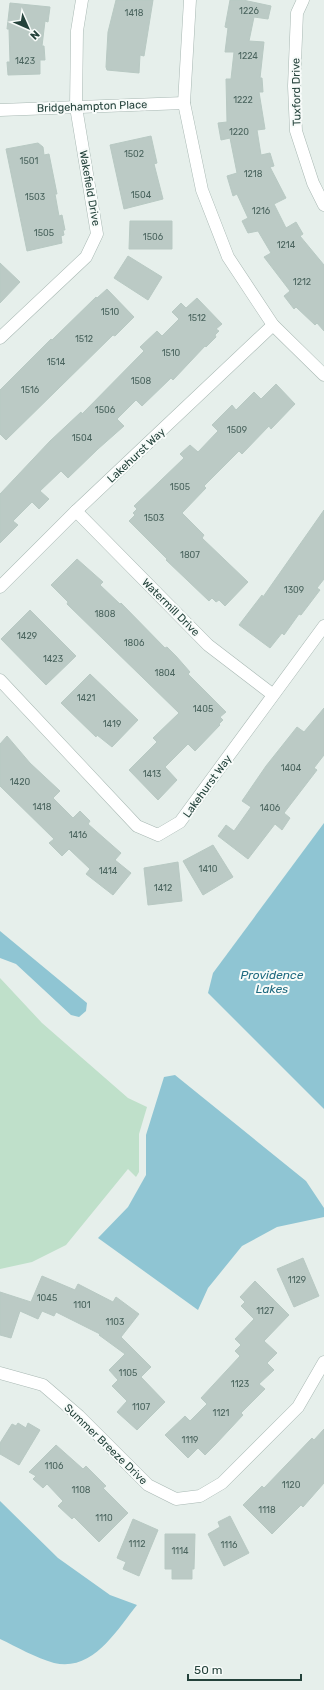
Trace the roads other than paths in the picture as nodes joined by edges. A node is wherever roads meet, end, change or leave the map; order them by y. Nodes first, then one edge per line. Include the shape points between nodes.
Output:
1 (82, 0) edge
2 (190, 0) edge
3 (303, 0) edge
4 (184, 103) junction
5 (76, 107) junction
6 (0, 110) edge
7 (324, 205) edge
8 (273, 325) junction
9 (0, 338) edge
10 (324, 375) edge
11 (76, 511) junction
12 (0, 587) edge
13 (324, 626) edge
14 (0, 680) edge
15 (272, 694) junction
16 (324, 1362) edge
17 (0, 1373) edge

1 - 5 street, Wakefield Drive via 77,31
2 - 4 street
3 - 7 street, Tuxford Drive via 297,13 294,86 296,131 313,183
4 - 5 street, Bridgehampton Place
4 - 8 street via 202,190 228,257
5 - 6 street, Bridgehampton Place
5 - 9 street, Wakefield Drive via 98,234 86,257
8 - 10 street
8 - 11 street, Lakehurst Way
11 - 12 street, Lakehurst Way
11 - 15 street, Watermill Drive via 208,645
13 - 15 street, Lakehurst Way
14 - 15 street, Lakehurst Way via 137,826 158,835 180,822
16 - 17 street, Summer Breeze Drive via 298,1408 222,1483 200,1496 176,1498 148,1485 80,1416 42,1385

